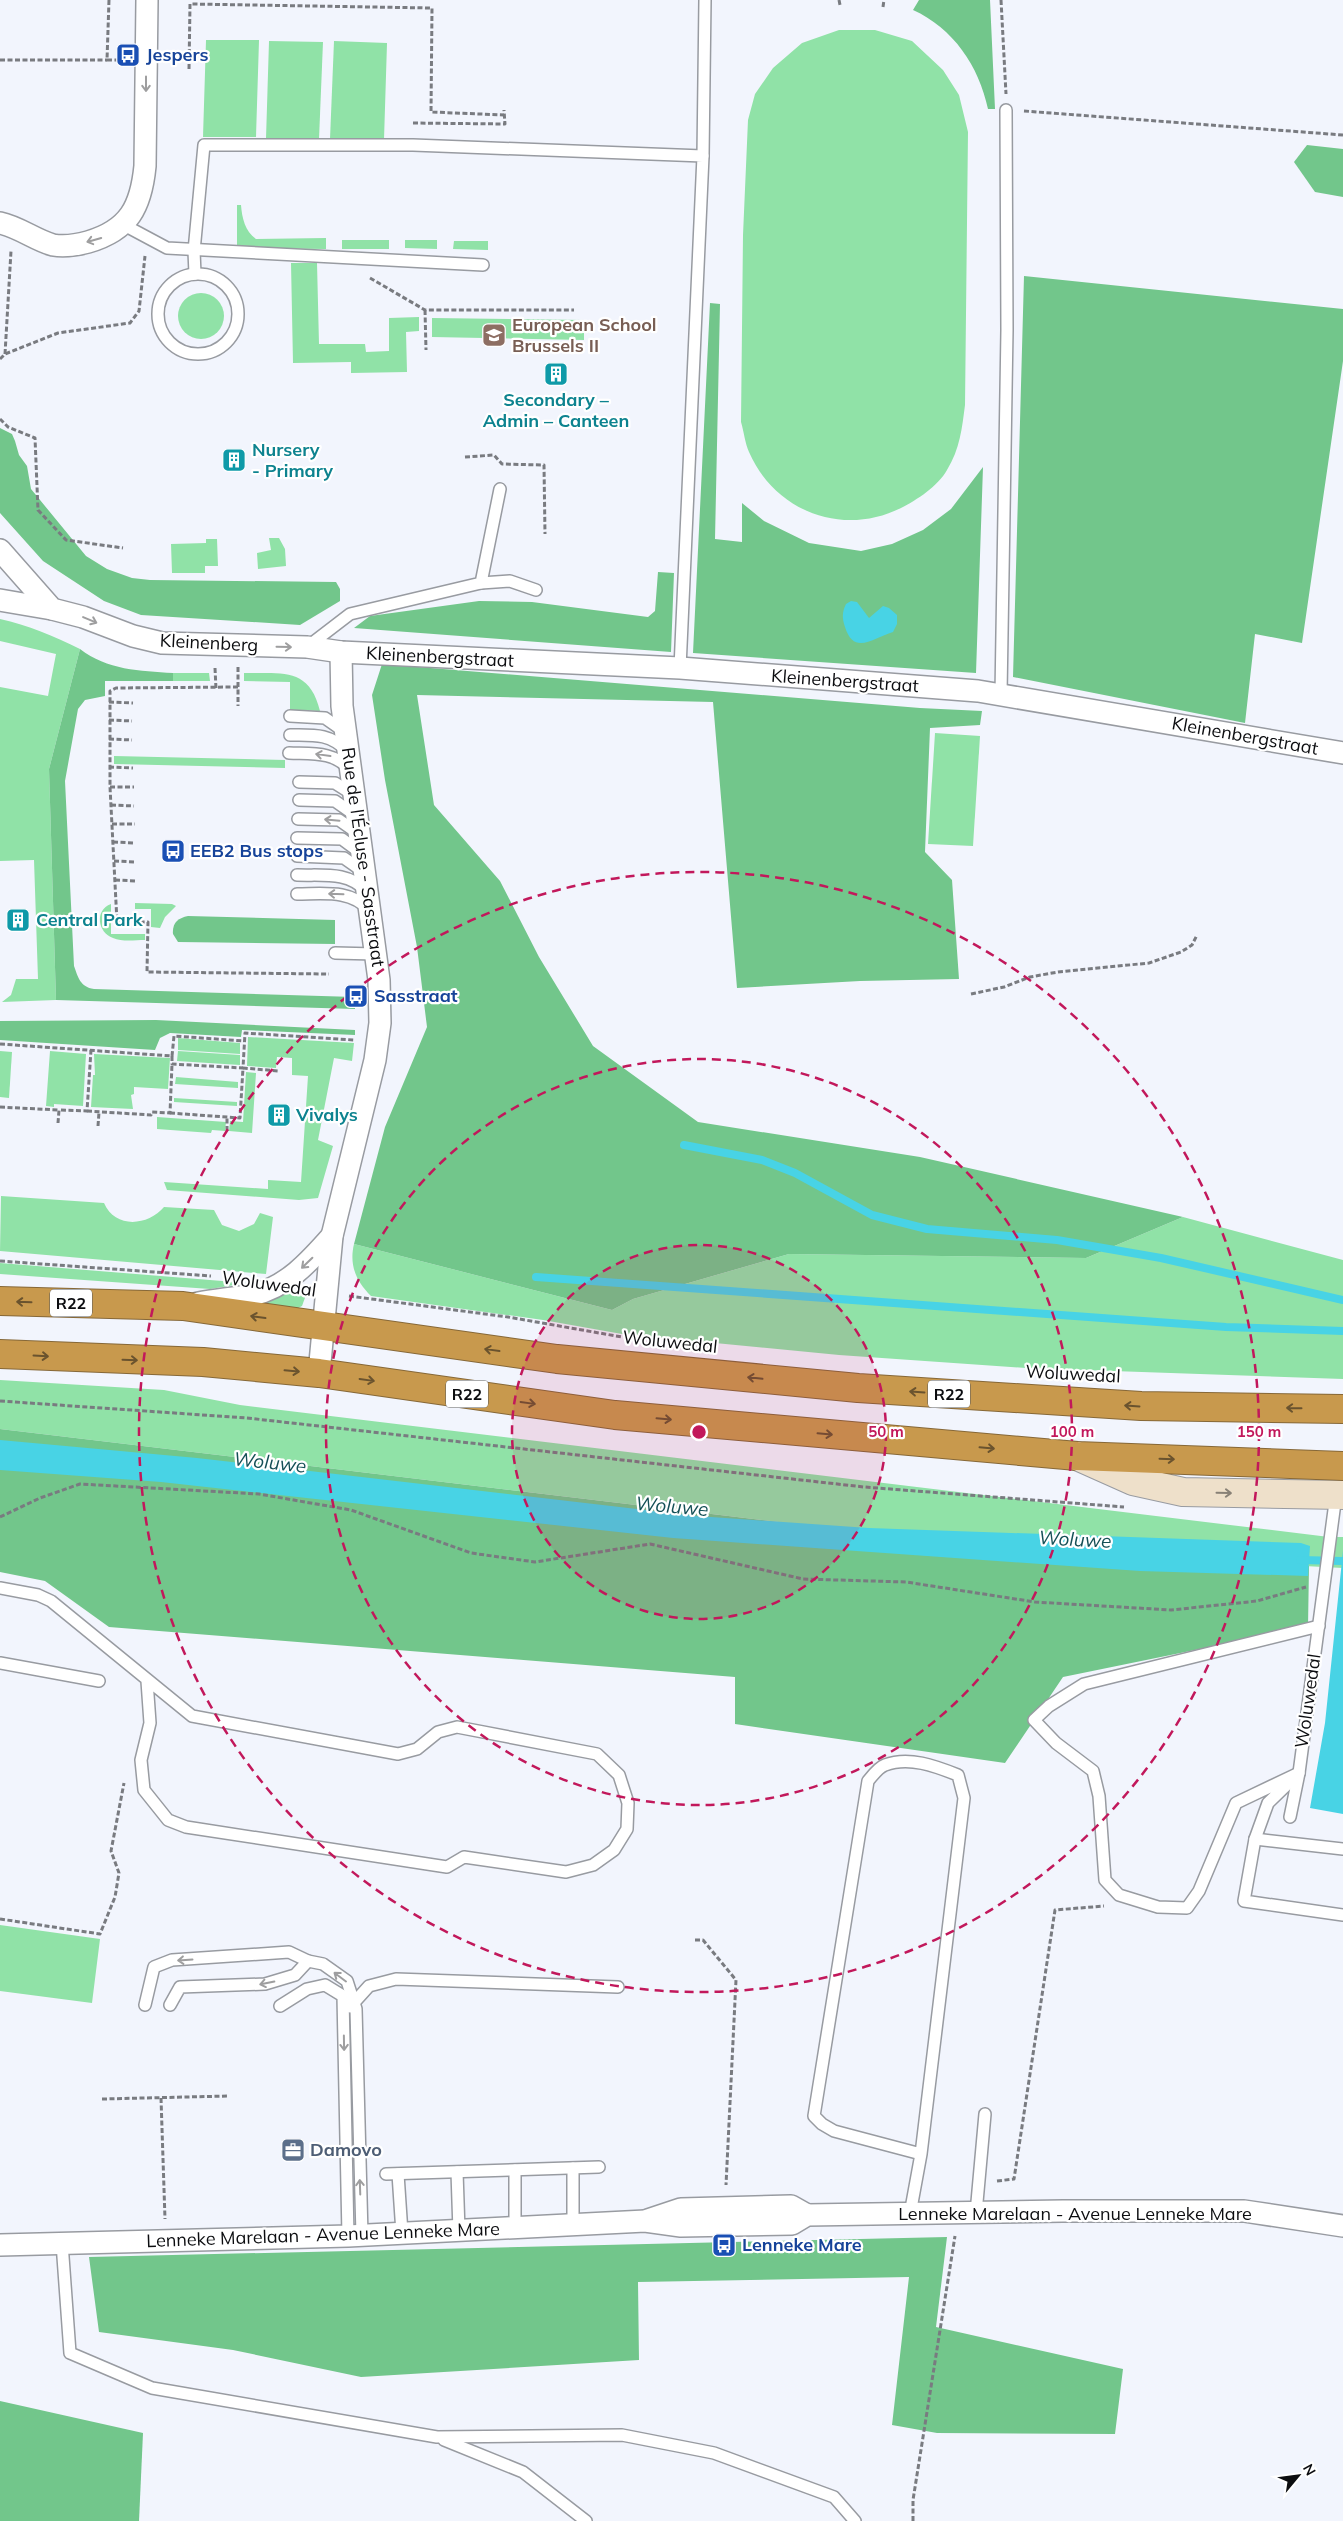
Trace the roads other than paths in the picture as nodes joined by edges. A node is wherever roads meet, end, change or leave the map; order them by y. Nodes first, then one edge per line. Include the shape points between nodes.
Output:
1 (147, 0) edge
2 (705, 0) edge
3 (1006, 110) road end
4 (702, 156) junction
5 (0, 223) edge
6 (124, 225) junction
7 (194, 251) junction
8 (483, 265) dead end
9 (195, 274) junction
10 (500, 489) dead end
11 (0, 550) edge
12 (481, 583) junction
13 (536, 590) dead end
14 (0, 600) edge
15 (52, 609) junction
16 (307, 647) junction
17 (342, 652) junction
18 (680, 668) junction
19 (1002, 694) junction
20 (290, 716) dead end
21 (290, 735) dead end
22 (349, 752) junction
23 (289, 753) dead end
24 (1343, 753) edge
25 (299, 782) dead end
26 (354, 797) junction
27 (298, 800) dead end
28 (298, 819) dead end
29 (297, 838) dead end
30 (297, 856) dead end
31 (364, 864) junction
32 (297, 875) dead end
33 (296, 894) dead end
34 (335, 952) dead end
35 (376, 954) junction
36 (332, 1236) junction
37 (0, 1301) edge
38 (183, 1306) junction
39 (324, 1327) junction
40 (0, 1354) edge
41 (318, 1373) junction
42 (1343, 1409) edge
43 (1077, 1456) junction
44 (1343, 1466) edge
45 (1340, 1495) edge
46 (0, 1588) edge
47 (1319, 1626) junction
48 (0, 1663) edge
49 (99, 1681) dead end
50 (147, 1681) junction
51 (1299, 1773) junction
52 (1290, 1817) dead end
53 (1255, 1839) junction
54 (1343, 1849) edge
55 (1343, 1915) edge
56 (308, 1961) junction
57 (618, 1987) dead end
58 (354, 2002) junction
59 (170, 2005) dead end
60 (145, 2006) dead end
61 (280, 2006) dead end
62 (343, 2017) junction
63 (985, 2114) dead end
64 (921, 2154) junction
65 (599, 2167) dead end
66 (573, 2168) junction
67 (515, 2170) junction
68 (458, 2172) junction
69 (967, 2213) junction
70 (910, 2214) junction
71 (807, 2216) junction
72 (645, 2221) junction
73 (573, 2225) junction
74 (1343, 2226) edge
75 (515, 2228) junction
76 (459, 2231) junction
77 (402, 2233) junction
78 (355, 2236) junction
79 (62, 2243) junction
80 (0, 2245) edge
81 (437, 2437) junction
82 (586, 2521) edge
83 (855, 2521) edge

1 -> 6 street via 146,166 135,210
2 - 4 lane
3 - 19 lane
4 - 7 lane via 413,145 204,145
4 - 18 lane
6 -> 5 street via 102,238 75,246 54,245
6 - 7 lane via 167,248
7 - 8 lane
7 - 9 lane
9 - 9 lane via 208,275 225,286 237,302 236,328 230,340 208,354 182,352 167,339 158,322 162,295 182,277
10 - 12 lane
11 - 15 street
12 - 13 lane via 510,580
12 - 16 lane via 350,614
14 - 15 street, Kleinenberg
15 -> 16 street, Kleinenberg via 162,643
16 - 17 street, Kleinenberg
17 - 18 street, Kleinenbergstraat
17 - 22 street, Rue de l'Écluse - Sasstraat via 342,706
18 - 19 street, Kleinenbergstraat
19 - 24 street, Kleinenbergstraat
20 - 22 lane via 325,718 338,724
21 - 22 lane via 326,736
22 -> 23 lane via 334,757
22 - 26 street, Rue de l'Écluse - Sasstraat
25 - 26 lane via 335,783
26 - 31 street, Rue de l'Écluse - Sasstraat
27 - 31 lane via 336,801 348,808
31 -> 28 lane via 351,827 339,820
29 - 31 lane via 342,840 354,846
30 - 31 lane via 344,858
31 - 32 lane via 359,883 347,877
31 -> 33 lane via 360,902 348,895
31 - 35 street, Rue de l'Écluse - Sasstraat
34 - 35 lane
35 - 36 street, Rue de l'Écluse - Sasstraat via 380,1023 375,1060
36 -> 38 street, Rue de l'Écluse - Sasstraat via 310,1261 278,1285 253,1295
36 - 39 street, Rue de l'Écluse - Sasstraat
38 -> 37 highway, R22
39 -> 38 highway, Woluwedal / R22
39 - 41 street
42 -> 39 highway, Woluwedal / R22 via 1142,1406 858,1388 557,1359
40 -> 41 highway, Woluwedal / R22 via 203,1362
41 -> 43 highway, Woluwedal / R22 via 615,1415
43 -> 44 highway, Woluwedal / R22
43 -> 45 main road, Woluwedal via 1132,1481 1183,1492
45 - 47 lane, Woluwedal
46 - 50 lane via 38,1595 51,1601
47 - 51 lane, Woluwedal
47 - 51 lane via 1084,1684 1048,1706 1034,1720 1056,1743 1093,1771 1100,1796 1105,1880 1120,1895 1158,1907 1187,1908 1199,1891 1236,1803
48 - 49 lane
50 - 50 lane via 150,1723 141,1760 144,1790 168,1820 186,1827 447,1867 464,1857 566,1872 592,1866 614,1850 626,1829 628,1803 618,1775 597,1754 457,1727 438,1732 417,1749 398,1754 192,1716
51 - 52 lane, Woluwedal
51 - 53 lane via 1268,1802
53 - 54 lane
53 - 55 lane via 1244,1901
58 -> 56 lane via 347,1981 323,1964
56 -> 59 lane via 296,1976 265,1984 180,1987
56 -> 60 lane via 289,1952 172,1960 154,1967
57 - 58 lane via 396,1979 369,1986
58 - 62 lane
78 -> 58 lane
61 - 62 lane via 306,1989 325,1985 343,1996
62 -> 78 lane
63 - 69 lane via 979,2183
64 - 64 lane via 964,1798 958,1775 914,1761 883,1765 868,1781 814,2116 834,2130
64 - 70 lane
65 - 66 lane
66 - 67 lane
66 - 73 lane
67 - 68 lane
67 - 75 lane
68 - 76 lane
68 - 77 lane via 392,2174
69 - 70 street, Lenneke Marelaan - Avenue Lenneke Mare
69 - 74 street, Lenneke Marelaan - Avenue Lenneke Mare via 1244,2211
70 - 71 street, Lenneke Marelaan - Avenue Lenneke Mare
71 - 72 street, Lenneke Marelaan - Avenue Lenneke Mare via 792,2224 682,2226
71 - 72 street, Lenneke Marelaan - Avenue Lenneke Mare via 791,2206 681,2209
72 - 73 street, Lenneke Marelaan - Avenue Lenneke Mare
73 - 75 street, Lenneke Marelaan - Avenue Lenneke Mare
75 - 76 street, Lenneke Marelaan - Avenue Lenneke Mare
76 - 77 street, Lenneke Marelaan - Avenue Lenneke Mare
77 - 78 street, Lenneke Marelaan - Avenue Lenneke Mare
78 - 79 street, Lenneke Marelaan - Avenue Lenneke Mare
79 - 80 street, Lenneke Marelaan - Avenue Lenneke Mare
79 - 81 lane via 70,2353 152,2388
81 - 82 lane via 523,2472
81 - 83 lane via 622,2435 714,2453 834,2497

